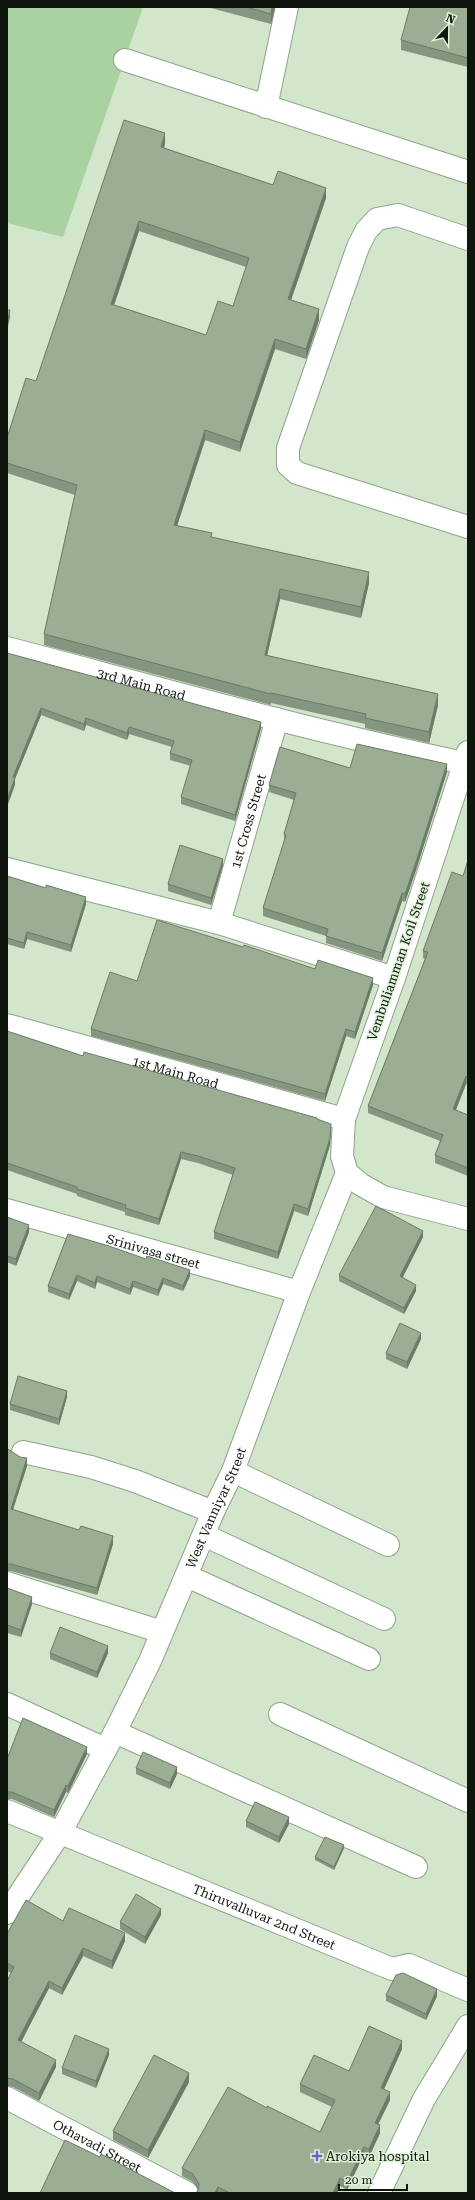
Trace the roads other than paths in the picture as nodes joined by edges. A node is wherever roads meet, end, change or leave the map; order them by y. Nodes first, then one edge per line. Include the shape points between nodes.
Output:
1 (288, 7) edge
2 (125, 60) dead end
3 (266, 107) junction
4 (468, 172) edge
5 (468, 239) edge
6 (468, 528) edge
7 (7, 648) edge
8 (277, 718) junction
9 (466, 757) edge
10 (7, 869) edge
11 (219, 923) junction
12 (394, 978) junction
13 (7, 1025) edge
14 (344, 1119) junction
15 (347, 1173) junction
16 (7, 1210) edge
17 (468, 1219) edge
18 (299, 1292) junction
19 (23, 1452) dead end
20 (233, 1472) junction
21 (213, 1512) junction
22 (204, 1535) junction
23 (388, 1545) dead end
24 (187, 1576) junction
25 (7, 1583) edge
26 (384, 1619) dead end
27 (162, 1632) junction
28 (369, 1659) dead end
29 (7, 1704) edge
30 (280, 1714) dead end
31 (110, 1741) junction
32 (468, 1801) edge
33 (7, 1811) edge
34 (60, 1833) junction
35 (416, 1867) dead end
36 (7, 1913) edge
37 (468, 1990) edge
38 (468, 2026) edge
39 (7, 2098) edge
40 (187, 2193) edge
41 (379, 2193) edge

1 - 3 street
2 - 3 street
3 - 4 street
5 - 6 street via 398,215 377,219 366,232 358,247 287,457 288,465 297,473
7 - 8 street, 3rd Main Road
8 - 9 street, 3rd Main Road via 403,750
8 - 11 street, 1st Cross Street
9 - 12 street, Vembuliamman Koil Street
10 - 11 street
11 - 12 street
12 - 14 street, Vembuliamman Koil Street
13 - 14 street, 1st Main Road
14 - 15 street, Vembuliamman Koil Street via 342,1156
15 - 17 street via 383,1198
15 - 18 street, West Vanniyar Street
16 - 18 street, Srinivasa street
18 - 20 street, West Vanniyar Street
19 - 21 street via 98,1469
20 - 21 street, West Vanniyar Street
20 - 23 street
21 - 22 street, West Vanniyar Street
22 - 24 street, West Vanniyar Street
22 - 26 street
24 - 27 street, West Vanniyar Street
24 - 28 street
25 - 27 street
27 - 31 street, West Vanniyar Street
29 - 31 street
30 - 32 street
31 - 34 street, West Vanniyar Street
31 - 35 street
33 - 34 street, Thiruvalluvar 2nd Street
34 - 36 street, West Vanniyar Street
34 - 37 street, Thiruvalluvar 2nd Street via 392,1969 409,1965
38 - 41 street via 424,2099
39 - 40 street, Othavadi Street

